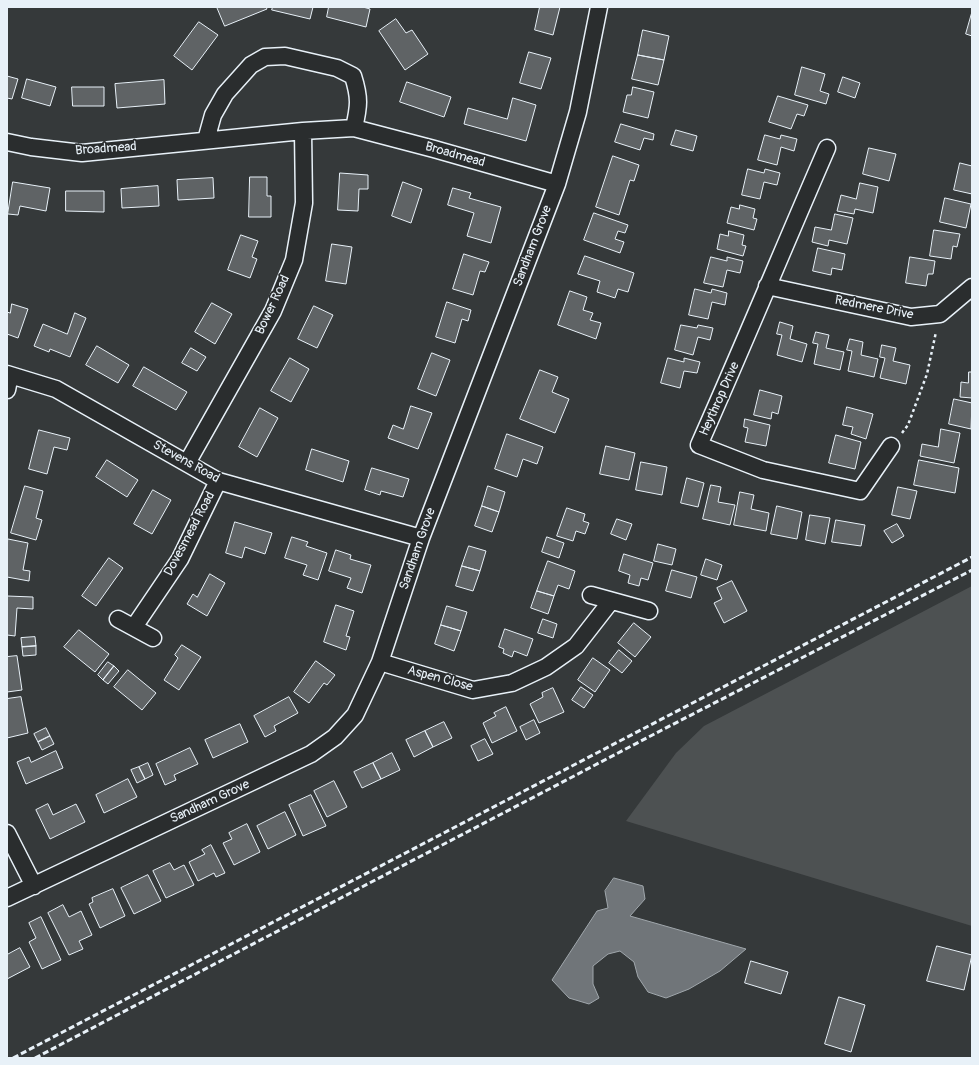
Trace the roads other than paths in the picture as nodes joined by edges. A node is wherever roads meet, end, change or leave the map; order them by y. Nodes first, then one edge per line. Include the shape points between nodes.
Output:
1 (599, 7) edge
2 (354, 128) junction
3 (303, 131) junction
4 (206, 140) junction
5 (7, 142) edge
6 (827, 148) dead end
7 (557, 184) junction
8 (767, 286) junction
9 (972, 287) edge
10 (8, 380) edge
11 (891, 446) road end
12 (187, 463) junction
13 (218, 481) junction
14 (421, 538) junction
15 (591, 595) dead end
16 (611, 601) junction
17 (649, 611) dead end
18 (118, 618) dead end
19 (134, 627) junction
20 (153, 638) dead end
21 (380, 662) junction
22 (7, 833) edge
23 (34, 886) junction
24 (7, 898) edge

1 - 7 street, Sandham Grove via 578,112
2 - 3 street, Broadmead
2 - 4 street via 359,106 353,76 337,68 285,56 265,58 251,64 225,94 213,115
2 - 7 street, Broadmead
3 - 4 street, Broadmead
3 - 12 street, Bower Road via 304,203 294,260 273,311
4 - 5 street, Broadmead via 82,153
6 - 8 street, Heythrop Drive
7 - 14 street, Sandham Grove
8 - 9 street, Redmere Drive via 910,317 940,314
8 - 11 street, Heythrop Drive via 746,341 700,445 763,470 860,491
10 - 12 street, Stevens Road via 56,389
12 - 13 street, Stevens Road
13 - 14 street, Stevens Road
13 - 19 street, Dovesmead Road via 180,559
14 - 21 street, Sandham Grove
15 - 16 street
16 - 17 street
16 - 21 street, Aspen Close via 576,646 546,667 512,682 473,690
18 - 19 street
19 - 20 street
21 - 23 street, Sandham Grove via 355,715 335,737 311,754
22 - 23 street
23 - 24 street, Sandham Grove

